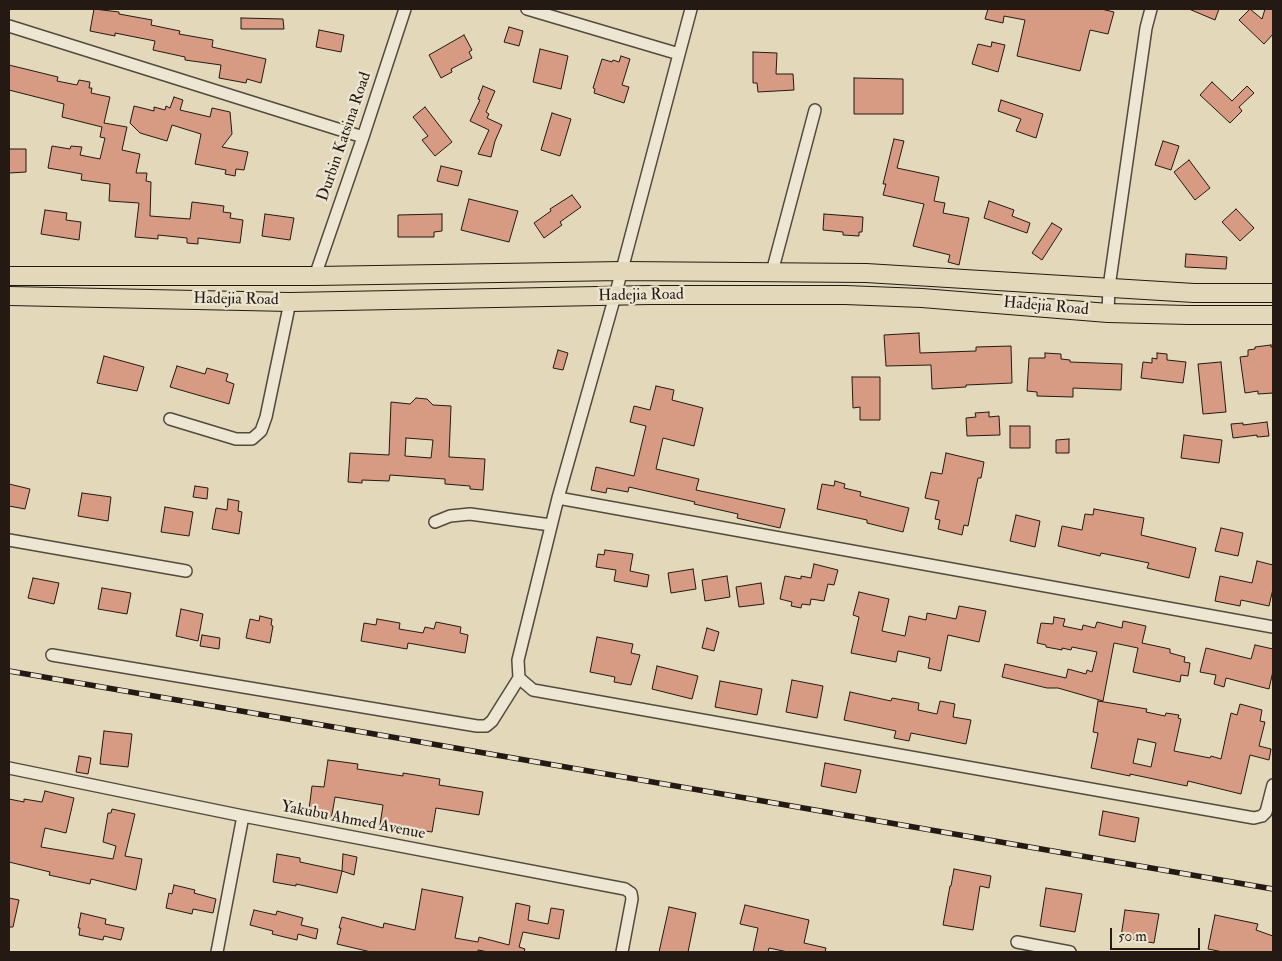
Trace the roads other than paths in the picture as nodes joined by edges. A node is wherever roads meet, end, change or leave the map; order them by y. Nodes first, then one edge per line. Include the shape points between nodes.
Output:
1 (405, 9) edge
2 (527, 9) edge
3 (691, 9) edge
4 (1151, 9) edge
5 (9, 26) edge
6 (679, 54) junction
7 (815, 110) dead end
8 (363, 137) junction
9 (622, 271) junction
10 (772, 272) junction
11 (9, 276) edge
12 (315, 276) junction
13 (1109, 287) junction
14 (1273, 293) edge
15 (9, 296) edge
16 (615, 296) junction
17 (290, 302) junction
18 (1108, 313) junction
19 (1273, 315) edge
20 (170, 419) dead end
21 (558, 498) junction
22 (435, 522) dead end
23 (551, 525) junction
24 (9, 540) edge
25 (186, 571) dead end
26 (1273, 627) edge
27 (52, 655) dead end
28 (518, 678) junction
29 (9, 768) edge
30 (1273, 785) edge
31 (243, 816) junction
32 (1017, 942) dead end
33 (1055, 951) edge
34 (216, 952) edge
35 (622, 952) edge
36 (1070, 952) edge

1 - 8 street, Durbin Katsina Road
2 - 6 street
3 - 6 street
4 - 13 street
5 - 8 street
6 - 9 street
7 - 10 street
8 - 12 street, Durbin Katsina Road
9 - 10 main road, Hadejia Road
9 - 12 main road, Hadejia Road
9 - 16 street
10 - 13 main road, Hadejia Road via 866,273
11 - 12 main road, Hadejia Road
13 - 14 main road, Hadejia Road via 1194,293
13 - 18 street
15 - 17 main road, Hadejia Road
16 - 17 main road, Hadejia Road
16 - 18 main road, Hadejia Road via 845,295
16 - 21 street
17 - 20 street via 261,431 252,439 236,439
18 - 19 main road, Hadejia Road
21 - 23 street
21 - 26 street
22 - 23 street via 450,516 470,514
23 - 28 street via 518,660
24 - 25 street
27 - 28 street via 477,726 486,726 492,721
28 - 30 street via 533,690 1254,818 1266,812
29 - 31 street, Yakubu Ahmed Avenue
31 - 34 street
31 - 35 street, Yakubu Ahmed Avenue via 625,889 631,892 632,898
32 - 33 street
33 - 36 street

